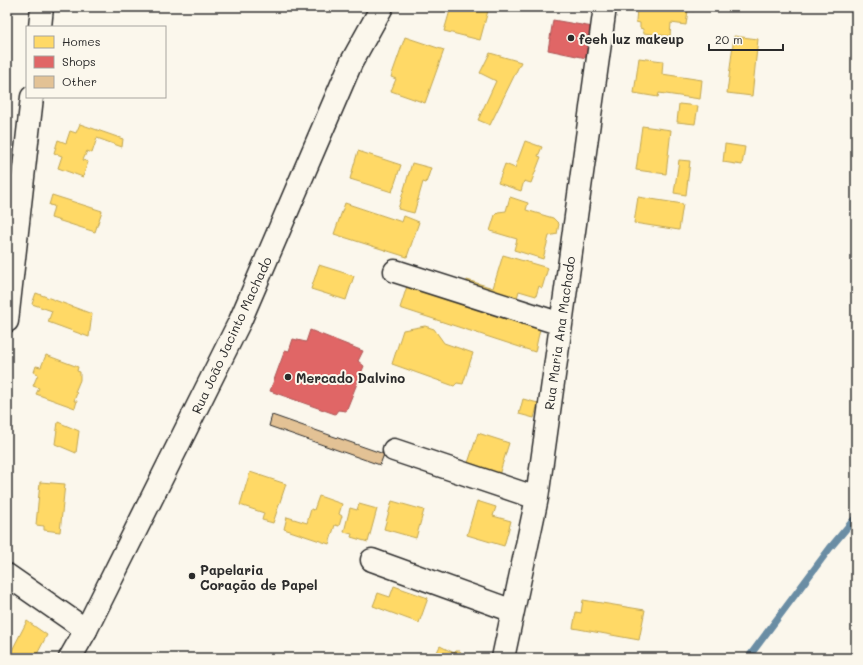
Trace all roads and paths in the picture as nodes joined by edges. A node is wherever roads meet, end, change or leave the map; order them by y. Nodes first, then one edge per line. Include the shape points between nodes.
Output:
1 (42, 7) edge
2 (382, 7) edge
3 (605, 7) edge
4 (40, 26) edge
5 (32, 98) edge
6 (395, 271) dead end
7 (7, 321) edge
8 (561, 324) junction
9 (394, 450) dead end
10 (536, 498) junction
11 (372, 560) dead end
12 (7, 575) edge
13 (513, 611) junction
14 (86, 630) junction
15 (70, 658) edge
16 (503, 658) edge

1 - 4 street
2 - 14 street, Rua João Jacinto Machado via 351,63 240,321
3 - 8 street, Rua Maria Ana Machado
5 - 7 street
6 - 8 street
8 - 10 street, Rua Maria Ana Machado
9 - 10 street
10 - 13 street, Rua Maria Ana Machado
11 - 13 street
12 - 14 street
13 - 16 street, Rua Maria Ana Machado
14 - 15 street, Rua João Jacinto Machado

